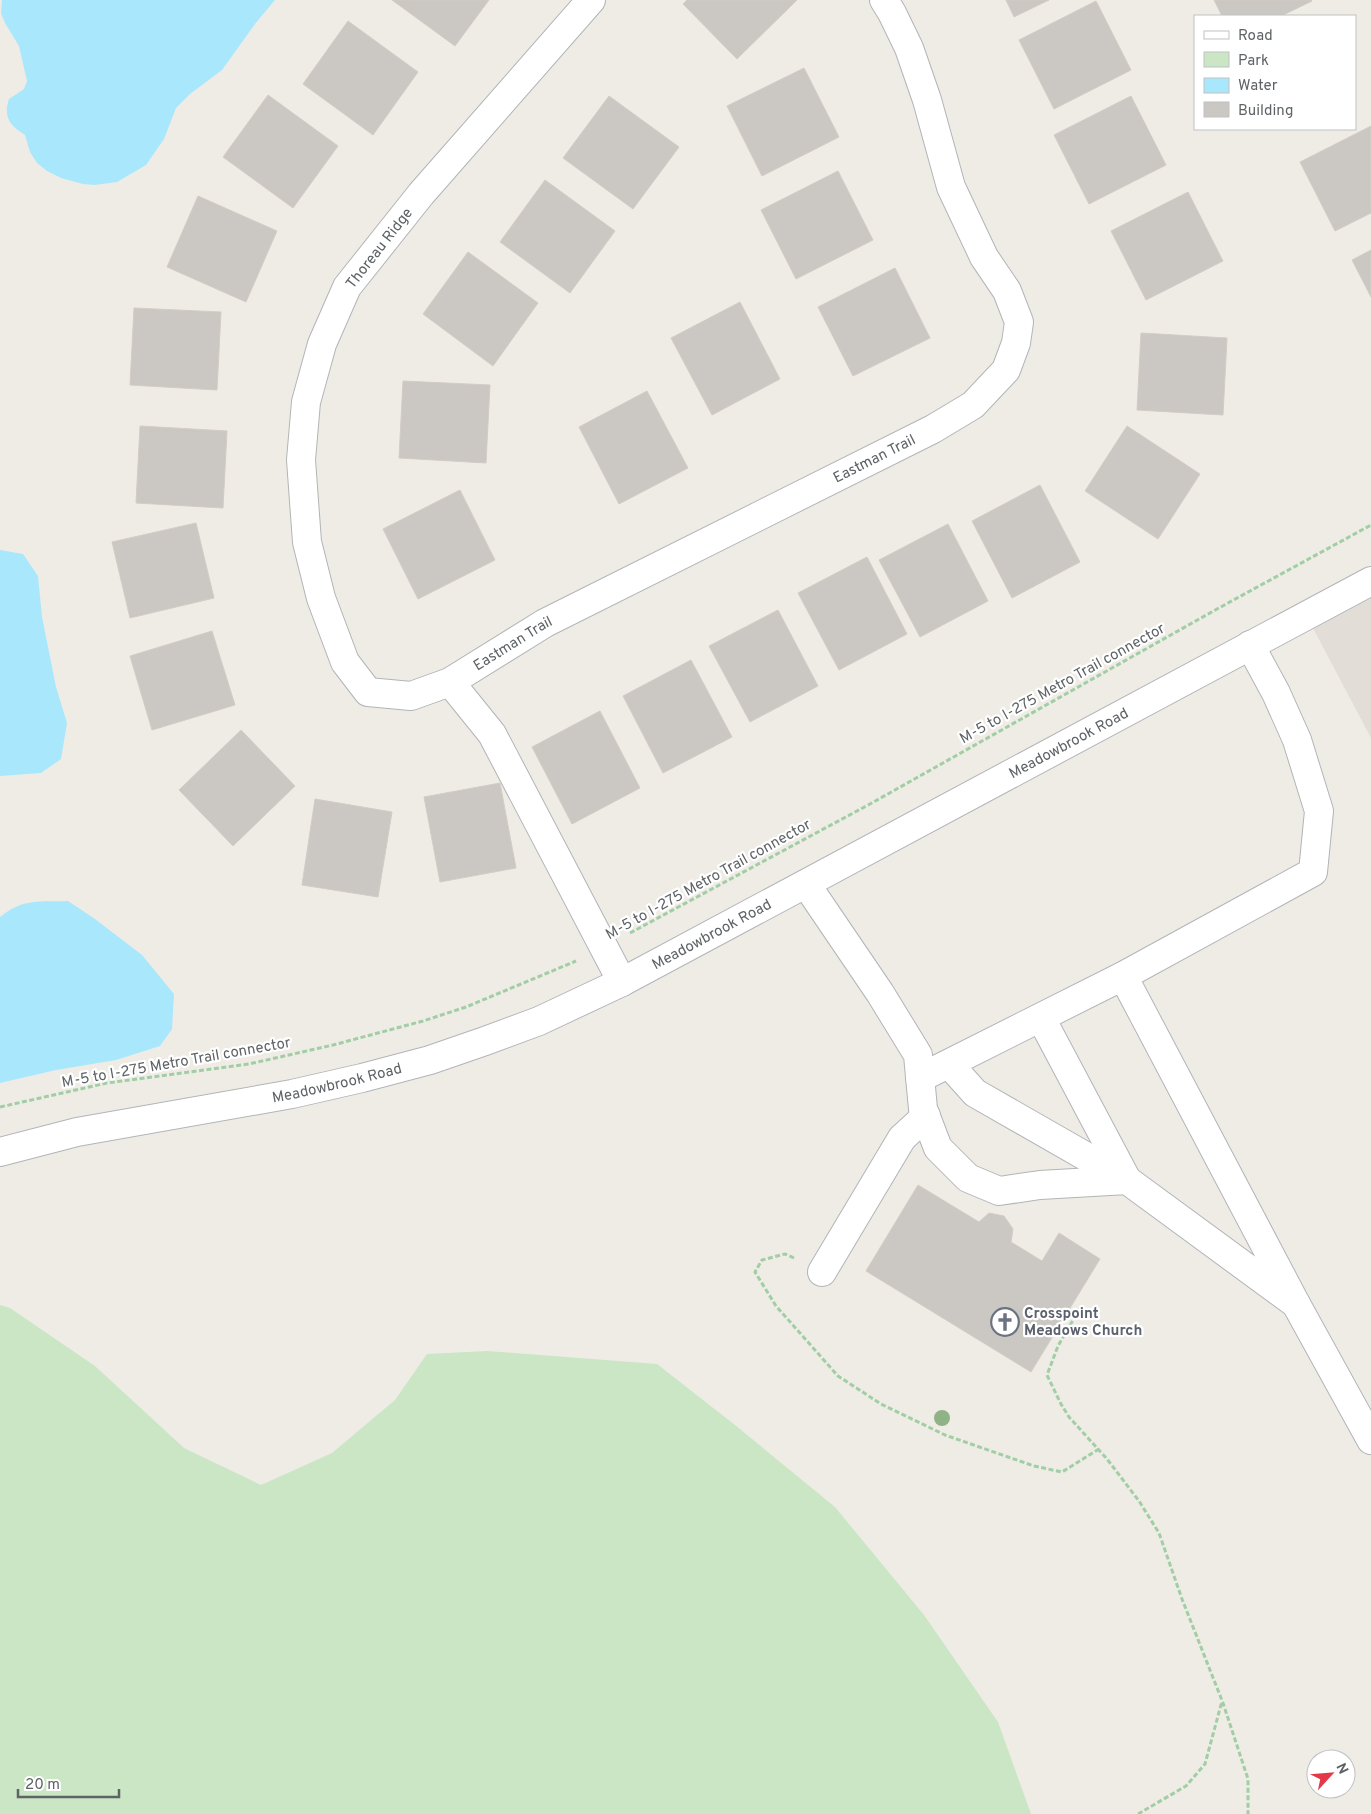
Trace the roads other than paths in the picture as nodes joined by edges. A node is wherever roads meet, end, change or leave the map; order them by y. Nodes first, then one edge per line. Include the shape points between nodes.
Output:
1 (591, 0) edge
2 (884, 0) edge
3 (1371, 580) edge
4 (1250, 645) junction
5 (450, 682) junction
6 (368, 692) joint
7 (806, 884) junction
8 (1123, 976) junction
9 (622, 982) junction
10 (1041, 1018) junction
11 (948, 1064) junction
12 (920, 1078) junction
13 (926, 1116) junction
14 (0, 1152) edge
15 (1127, 1180) junction
16 (822, 1272) road end
17 (1296, 1304) junction
18 (1371, 1440) edge

1 - 6 street, Thoreau Ridge via 421,194 346,287 322,344 306,402 301,460 307,542 321,598 345,662
2 - 5 street, Eastman Trail via 909,48 952,188 1020,322 1006,370 973,405 932,429 545,624
3 - 4 street, Meadowbrook Road
4 - 7 street, Meadowbrook Road
4 - 8 street via 1297,740 1318,811 1313,872
5 - 6 street, Eastman Trail via 411,696
5 - 9 street via 492,734
7 - 9 street, Meadowbrook Road
7 - 12 street via 918,1055
8 - 10 street
8 - 17 street
9 - 14 street, Meadowbrook Road via 539,1021 430,1060 292,1094 77,1132
10 - 11 street
10 - 15 street
11 - 12 street
11 - 15 street via 975,1093
12 - 13 street
13 - 15 street via 938,1148 968,1178 999,1190
13 - 16 street via 902,1138
15 - 17 street
17 - 18 street

